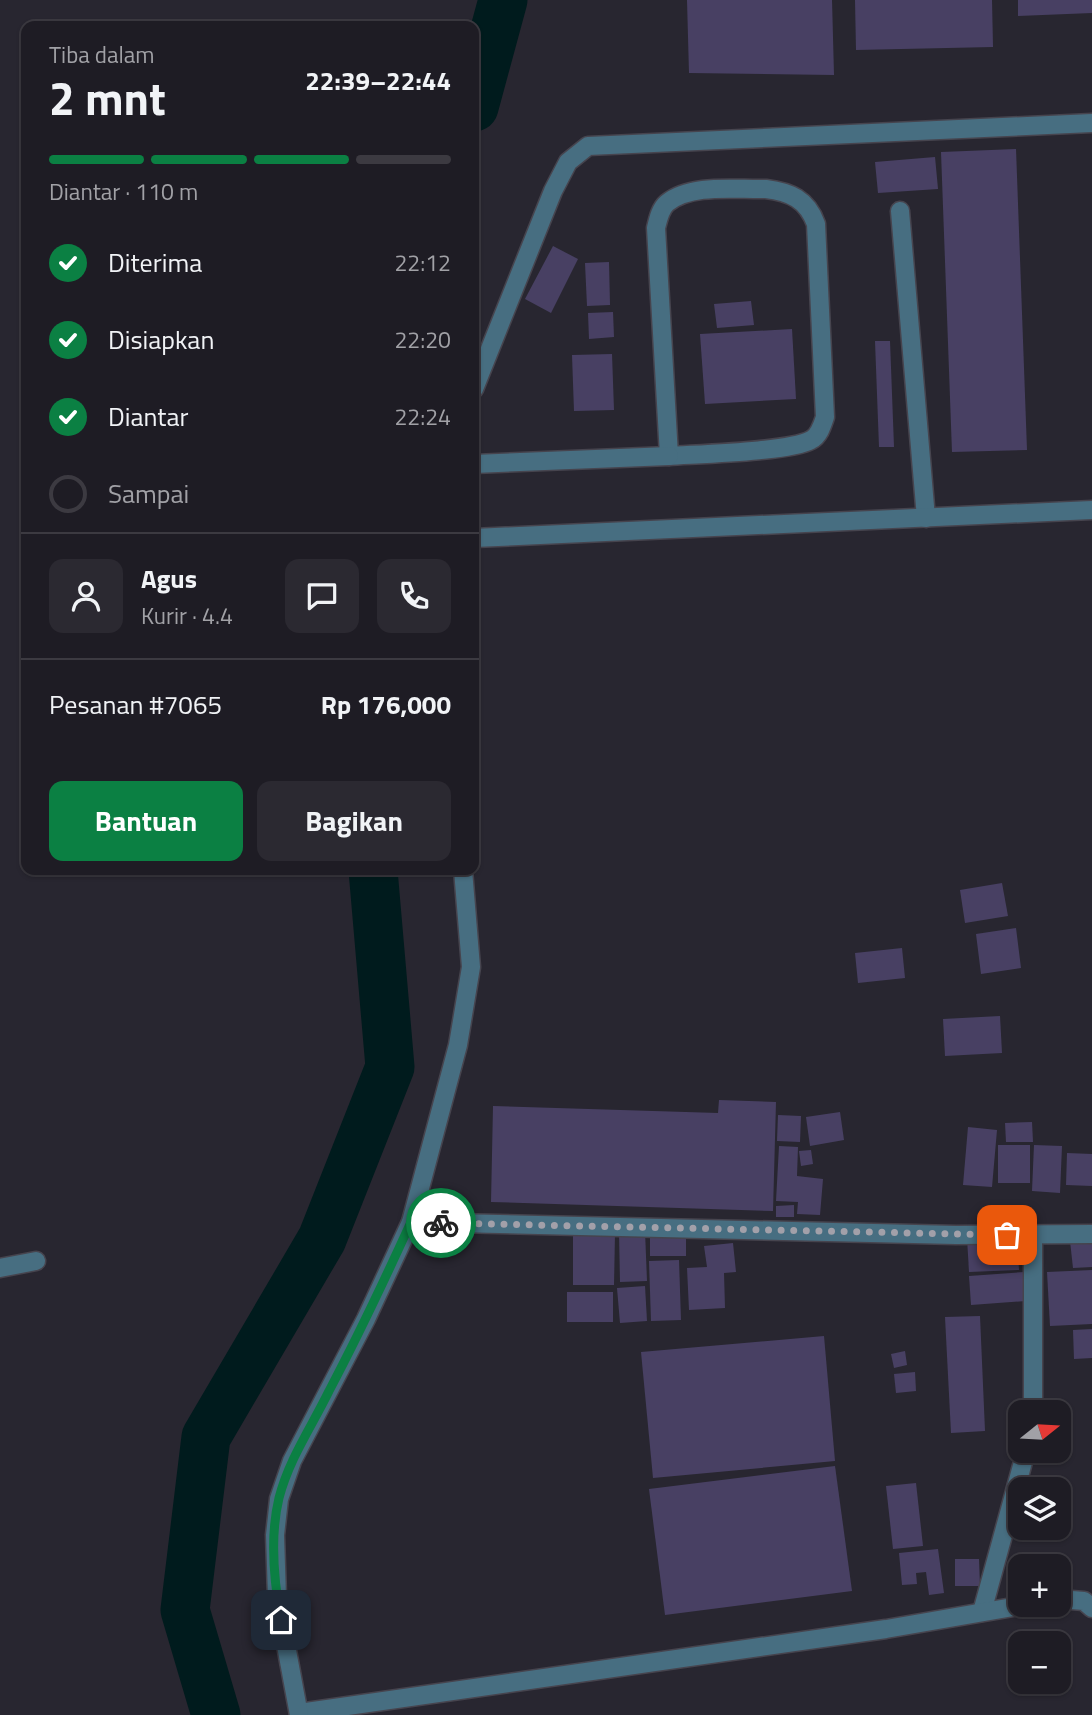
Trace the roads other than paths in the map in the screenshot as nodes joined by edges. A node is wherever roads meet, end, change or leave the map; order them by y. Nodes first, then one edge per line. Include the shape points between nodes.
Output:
1 (1092, 123) edge
2 (900, 211) dead end
3 (479, 376) edge
4 (669, 456) junction
5 (479, 464) edge
6 (1092, 510) edge
7 (926, 518) junction
8 (479, 538) edge
9 (463, 875) edge
10 (411, 1222) junction
11 (1092, 1234) edge
12 (1033, 1235) junction
13 (36, 1261) dead end
14 (0, 1268) edge
15 (1033, 1400) edge
16 (1023, 1463) edge
17 (1071, 1600) edge
18 (1008, 1608) edge
19 (1092, 1608) edge
20 (982, 1612) junction
21 (299, 1714) edge

1 - 3 street via 588,146 568,162 553,191
2 - 7 street
4 - 4 street via 656,228 660,212 665,204 694,192 766,189 794,196 806,203 816,224 825,417 821,429 810,441 784,447
4 - 5 street
6 - 7 street
7 - 8 street
9 - 10 street via 471,967 458,1045
10 - 12 street
10 - 21 street via 292,1461 279,1499 277,1597
11 - 12 street
12 - 15 street
13 - 14 street
16 - 20 street
17 - 19 street via 1084,1601
18 - 20 street
20 - 21 street

